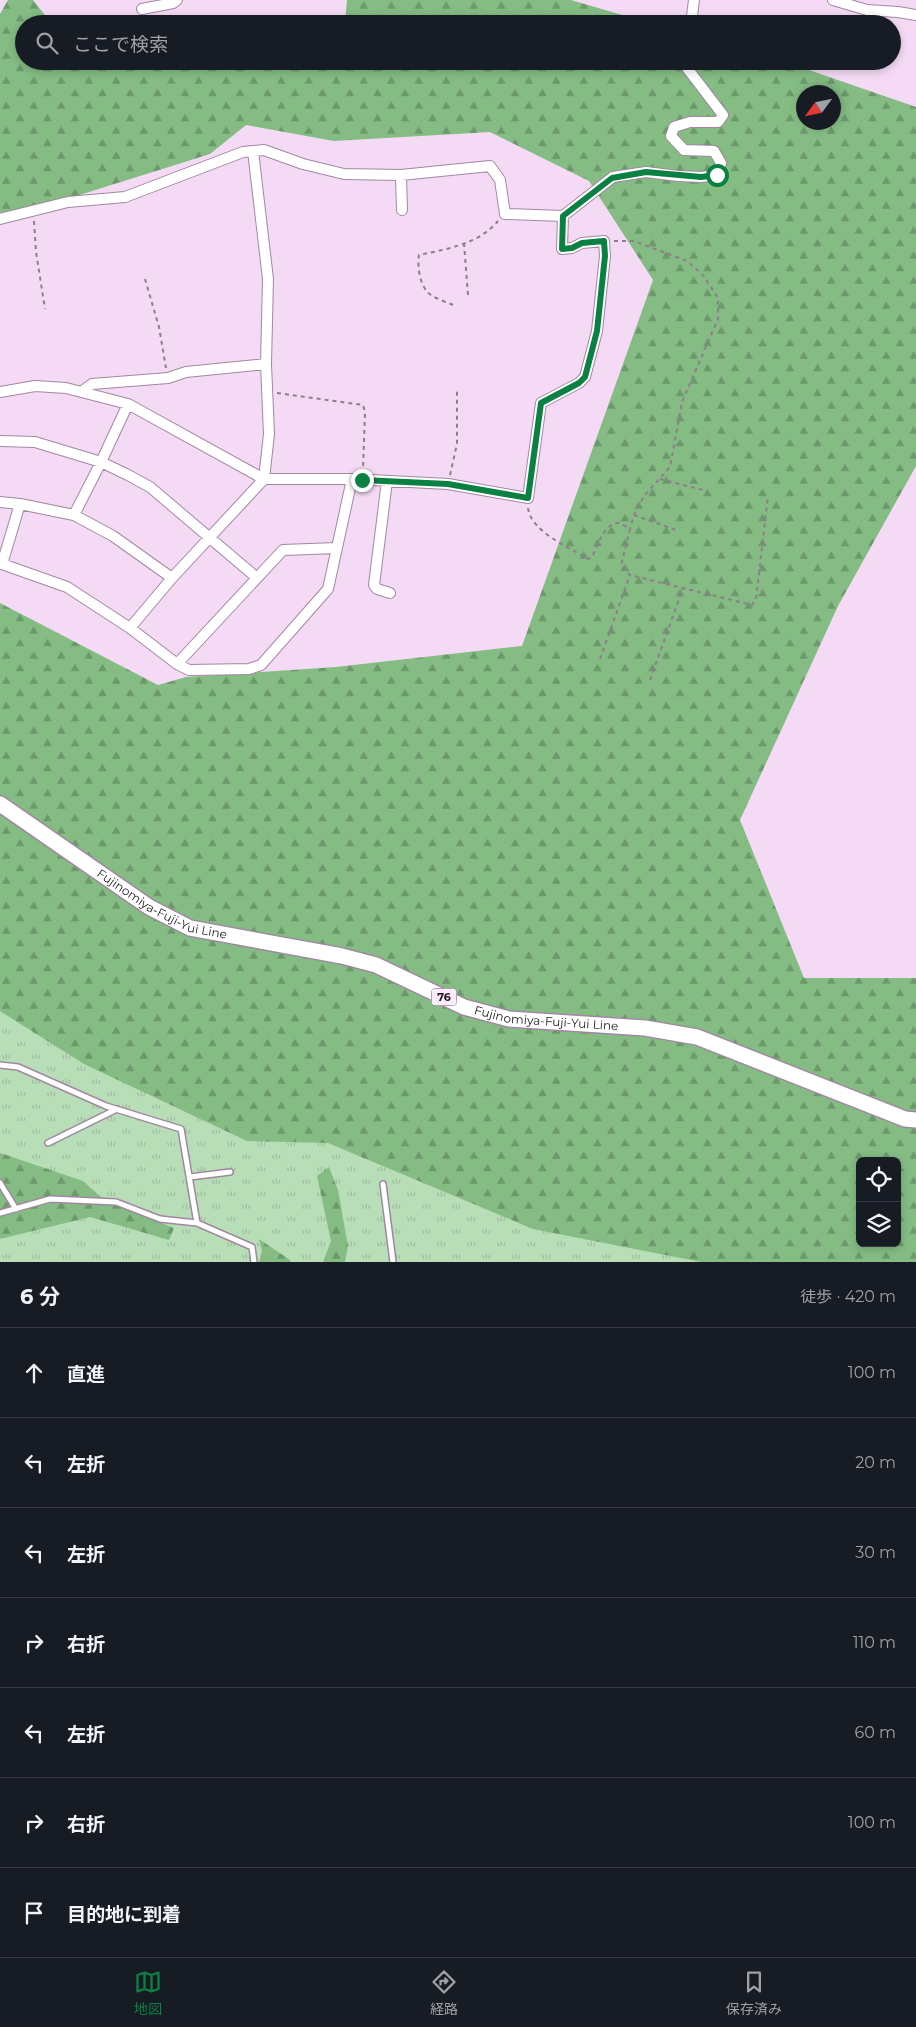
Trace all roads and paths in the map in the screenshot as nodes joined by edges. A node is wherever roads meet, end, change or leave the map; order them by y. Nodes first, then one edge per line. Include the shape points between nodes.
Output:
1 (177, 0) edge
2 (694, 0) edge
3 (833, 0) edge
4 (142, 9) dead end
5 (692, 15) edge
6 (916, 15) edge
7 (689, 70) edge
8 (253, 150) junction
9 (401, 175) junction
10 (402, 210) dead end
11 (34, 211) junction
12 (505, 214) junction
13 (563, 216) junction
14 (0, 219) edge
15 (604, 241) junction
16 (464, 243) junction
17 (145, 279) dead end
18 (468, 294) dead end
19 (453, 305) dead end
20 (45, 309) dead end
21 (266, 364) junction
22 (168, 378) junction
23 (458, 389) dead end
24 (0, 392) edge
25 (81, 392) junction
26 (269, 392) junction
27 (128, 404) junction
28 (0, 441) edge
29 (102, 462) junction
30 (264, 479) junction
31 (660, 479) junction
32 (357, 480) junction
33 (387, 481) junction
34 (448, 484) junction
35 (707, 491) dead end
36 (768, 496) dead end
37 (528, 498) junction
38 (0, 502) edge
39 (20, 504) junction
40 (74, 515) junction
41 (634, 515) junction
42 (630, 529) junction
43 (676, 530) dead end
44 (210, 538) junction
45 (336, 548) junction
46 (630, 575) junction
47 (172, 578) junction
48 (257, 578) junction
49 (683, 588) junction
50 (390, 593) dead end
51 (130, 628) junction
52 (600, 659) dead end
53 (177, 664) junction
54 (650, 680) dead end
55 (0, 804) edge
56 (0, 1065) edge
57 (118, 1109) junction
58 (916, 1120) edge
59 (48, 1143) dead end
60 (230, 1172) dead end
61 (190, 1177) junction
62 (0, 1183) edge
63 (383, 1184) dead end
64 (16, 1209) junction
65 (0, 1213) edge
66 (197, 1223) junction
67 (254, 1262) edge
68 (393, 1262) edge

1 - 4 street
2 - 5 street
3 - 6 street via 867,10
7 - 13 street via 723,115 718,122 690,122 674,127 671,136 684,150 714,150 721,163 717,175 701,177 646,172 612,178
8 - 9 street via 264,150 344,174
8 - 11 street via 125,198 68,202
8 - 21 street via 268,279
9 - 10 street
9 - 12 street via 490,166 500,180
11 - 14 street
11 - 20 path via 36,252
12 - 13 street
12 - 16 path via 491,229
13 - 15 street via 562,249
15 - 31 path via 634,241 687,261 703,275 718,298 718,319 682,402 670,466
15 - 37 street via 597,331 585,377 541,403
16 - 18 path
16 - 19 path via 419,255 417,264 423,286 430,295
17 - 22 path via 159,327
21 - 22 street via 186,372
21 - 26 street
22 - 25 street via 92,384
23 - 34 path via 457,444
24 - 25 street via 34,386
25 - 27 street
26 - 30 street
26 - 32 path via 363,405 365,412
27 - 29 street
27 - 30 street
28 - 29 street via 35,442
29 - 40 street
29 - 44 street via 150,487
30 - 32 street
30 - 44 street
31 - 35 path
31 - 41 path via 644,496
32 - 33 street
32 - 45 street
33 - 34 street
33 - 50 street via 374,585 376,589
34 - 37 street
36 - 49 path via 756,599 752,605
37 - 42 path via 532,522 544,533 588,559 612,524 619,523
38 - 39 street
39 - 40 street
39 - 51 street via 2,564 67,587
40 - 47 street via 113,536
41 - 42 path
41 - 43 path
42 - 46 path via 620,566
44 - 47 street
44 - 48 street
45 - 48 street via 284,550
45 - 53 street via 328,589 261,665 249,669 189,670
46 - 49 path
46 - 52 path
47 - 51 street
48 - 53 street
49 - 54 path
51 - 53 street
55 - 58 main road, Fujinomiya-Fuji-Yui Line / 76 via 149,908 190,928 334,954 376,965 464,1007 509,1020 636,1028 697,1037 905,1119
56 - 57 lane via 18,1067
57 - 59 lane
57 - 61 lane via 181,1130
60 - 61 lane
61 - 66 lane
62 - 64 lane
63 - 68 lane
64 - 65 lane
64 - 66 lane via 50,1199 116,1202 160,1220
66 - 67 lane via 252,1248

